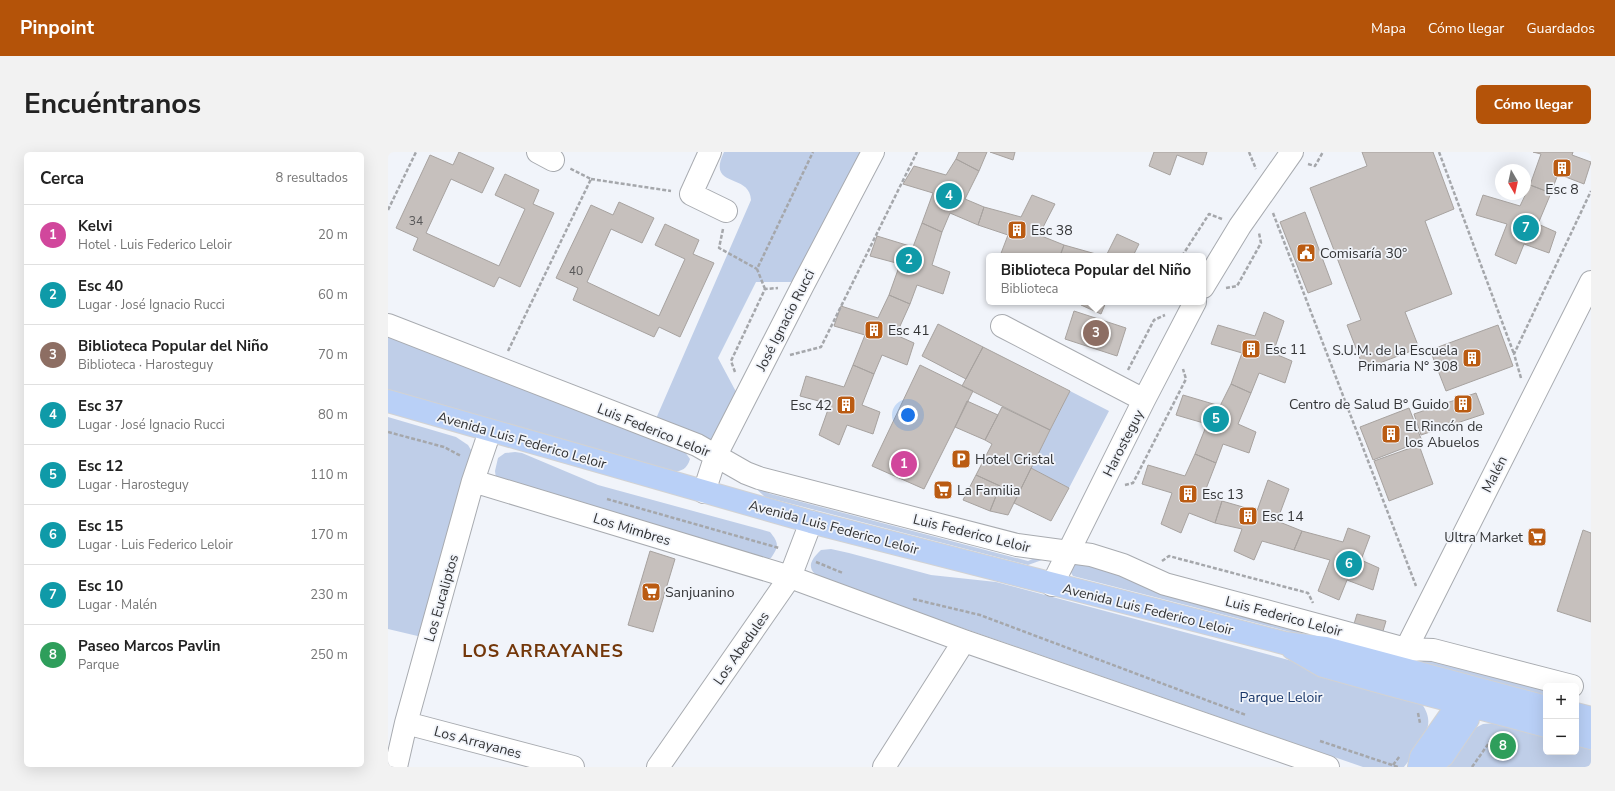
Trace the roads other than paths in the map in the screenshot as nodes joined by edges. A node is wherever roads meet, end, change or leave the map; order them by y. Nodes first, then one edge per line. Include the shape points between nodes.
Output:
1 (710, 152) edge
2 (873, 152) edge
3 (1292, 152) edge
4 (726, 211) road end
5 (1206, 282) edge
6 (1591, 282) edge
7 (1193, 305) edge
8 (388, 325) edge
9 (1002, 326) dead end
10 (1144, 400) junction
11 (388, 401) edge
12 (490, 431) junction
13 (716, 455) junction
14 (474, 481) junction
15 (704, 492) junction
16 (811, 522) junction
17 (1068, 552) junction
18 (790, 577) junction
19 (1052, 585) junction
20 (964, 641) junction
21 (1284, 643) junction
22 (1402, 658) junction
23 (1560, 683) edge
24 (1579, 688) edge
25 (1591, 691) edge
26 (1474, 698) junction
27 (1543, 707) edge
28 (1579, 715) edge
29 (1591, 718) edge
30 (406, 723) junction
31 (1543, 725) edge
32 (1579, 735) edge
33 (1591, 738) edge
34 (396, 767) edge
35 (573, 767) edge
36 (658, 767) edge
37 (884, 767) edge
38 (1328, 767) edge
39 (1419, 767) edge
40 (1428, 767) edge

1 - 4 street via 692,194
2 - 13 street, José Ignacio Rucci
3 - 5 street via 1240,226
6 - 22 street, Malén
7 - 10 street, Harosteguy
8 - 13 street, Luis Federico Leloir via 689,442
9 - 10 street
10 - 17 street, Harosteguy
11 - 12 main road, Avenida Luis Federico Leloir
12 - 14 street, Los Eucaliptos
12 - 15 main road, Avenida Luis Federico Leloir
13 - 15 street, José Ignacio Rucci
13 - 17 street, Luis Federico Leloir via 759,478 1017,545
14 - 18 street, Los Mimbres
14 - 30 street, Los Eucaliptos
15 - 16 main road, Avenida Luis Federico Leloir
16 - 18 street, Los Abedules
16 - 19 main road, Avenida Luis Federico Leloir
17 - 19 street, Harosteguy
17 - 22 street, Luis Federico Leloir via 1091,555 1122,565 1165,584 1329,628
18 - 20 street
18 - 36 street, Los Abedules
19 - 21 main road, Avenida Luis Federico Leloir
20 - 37 street
20 - 38 street
21 - 22 main road, Avenida Luis Federico Leloir
21 - 26 main road, Avenida Luis Federico Leloir via 1323,666
22 - 23 street, Luis Federico Leloir via 1433,650
22 - 26 main road, Avenida Luis Federico Leloir
24 - 25 street
26 - 27 main road, Avenida Luis Federico Leloir
26 - 31 main road, Avenida Luis Federico Leloir
26 - 39 main road via 1452,713 1421,757
26 - 40 main road via 1468,719 1443,756
28 - 29 main road
30 - 34 street, Los Eucaliptos
30 - 35 street, Los Arrayanes
32 - 33 main road

